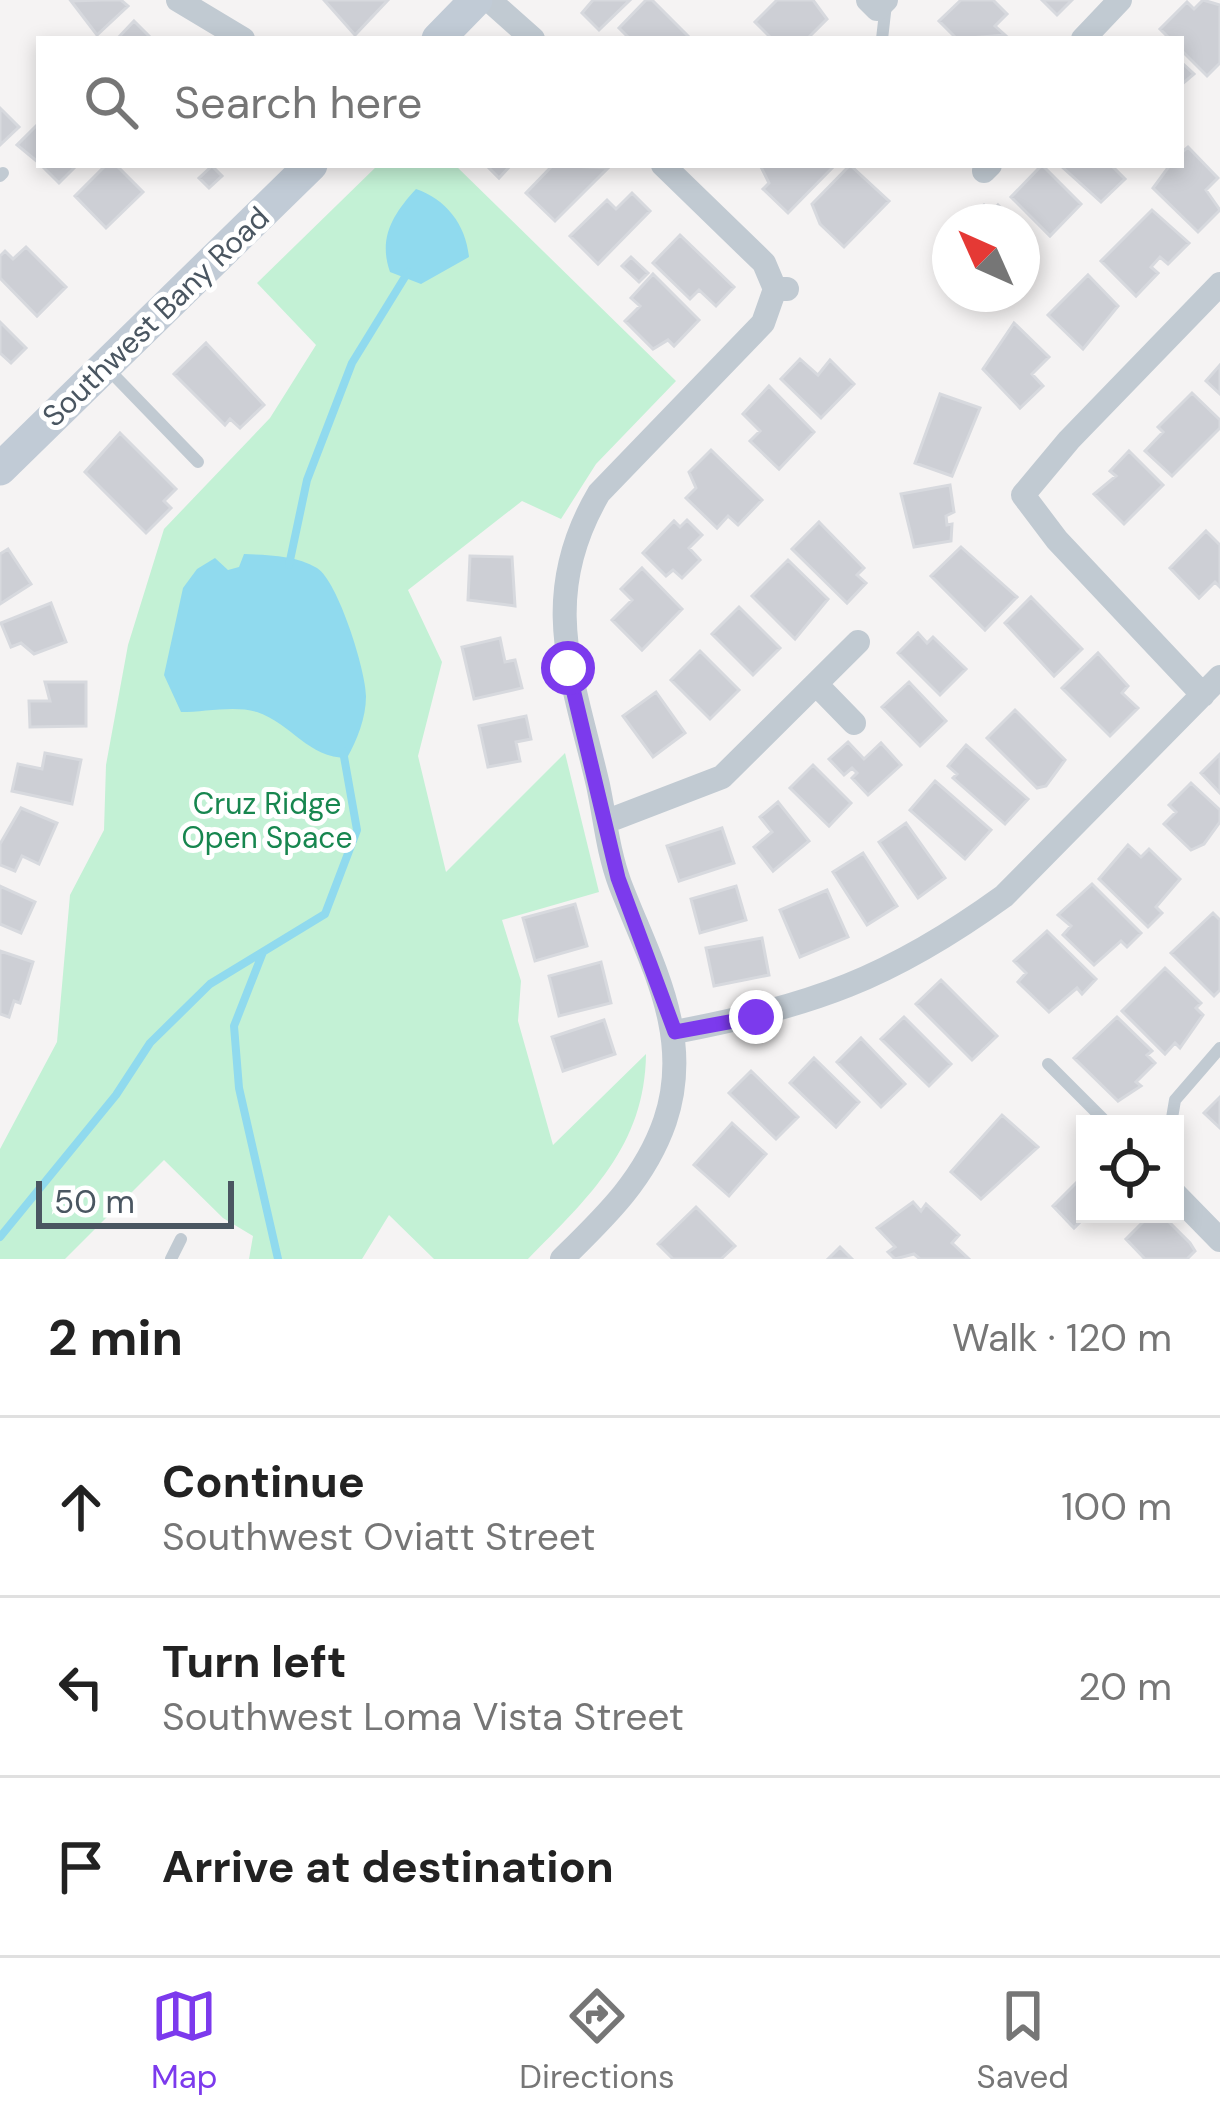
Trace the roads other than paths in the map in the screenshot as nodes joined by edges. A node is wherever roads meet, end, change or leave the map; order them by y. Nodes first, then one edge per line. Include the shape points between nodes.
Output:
1 (476, 0) edge
2 (489, 0) edge
3 (868, 0) edge
4 (886, 0) edge
5 (1120, 0) edge
6 (179, 1) edge
7 (238, 36) edge
8 (441, 36) edge
9 (530, 36) edge
10 (882, 36) edge
11 (1086, 36) edge
12 (308, 168) edge
13 (666, 168) edge
14 (1220, 284) edge
15 (105, 366) junction
16 (198, 462) dead end
17 (0, 469) edge
18 (858, 642) dead end
19 (816, 684) junction
20 (1211, 686) edge
21 (854, 723) dead end
22 (604, 822) junction
23 (675, 1032) junction
24 (1220, 1048) edge
25 (1048, 1064) dead end
26 (1099, 1115) edge
27 (1172, 1115) edge
28 (1184, 1203) edge
29 (181, 1239) dead end
30 (1220, 1240) edge
31 (171, 1259) edge
32 (562, 1259) edge

1 - 8 street
2 - 9 street
3 - 4 street via 877,9
4 - 10 lane
5 - 11 street
6 - 7 street
12 - 15 street, Southwest Bany Road
13 - 22 street via 781,289 763,323 619,467 579,533 562,640
14 - 20 street via 1024,495 1057,540
15 - 16 lane
15 - 17 street, Southwest Bany Road
18 - 19 street
19 - 21 street
19 - 22 street via 722,777
20 - 23 street via 1004,896 967,923 819,1000
22 - 23 street
23 - 32 street via 673,1089 650,1161
24 - 27 lane via 1175,1100
25 - 26 lane
28 - 30 street
29 - 31 lane

